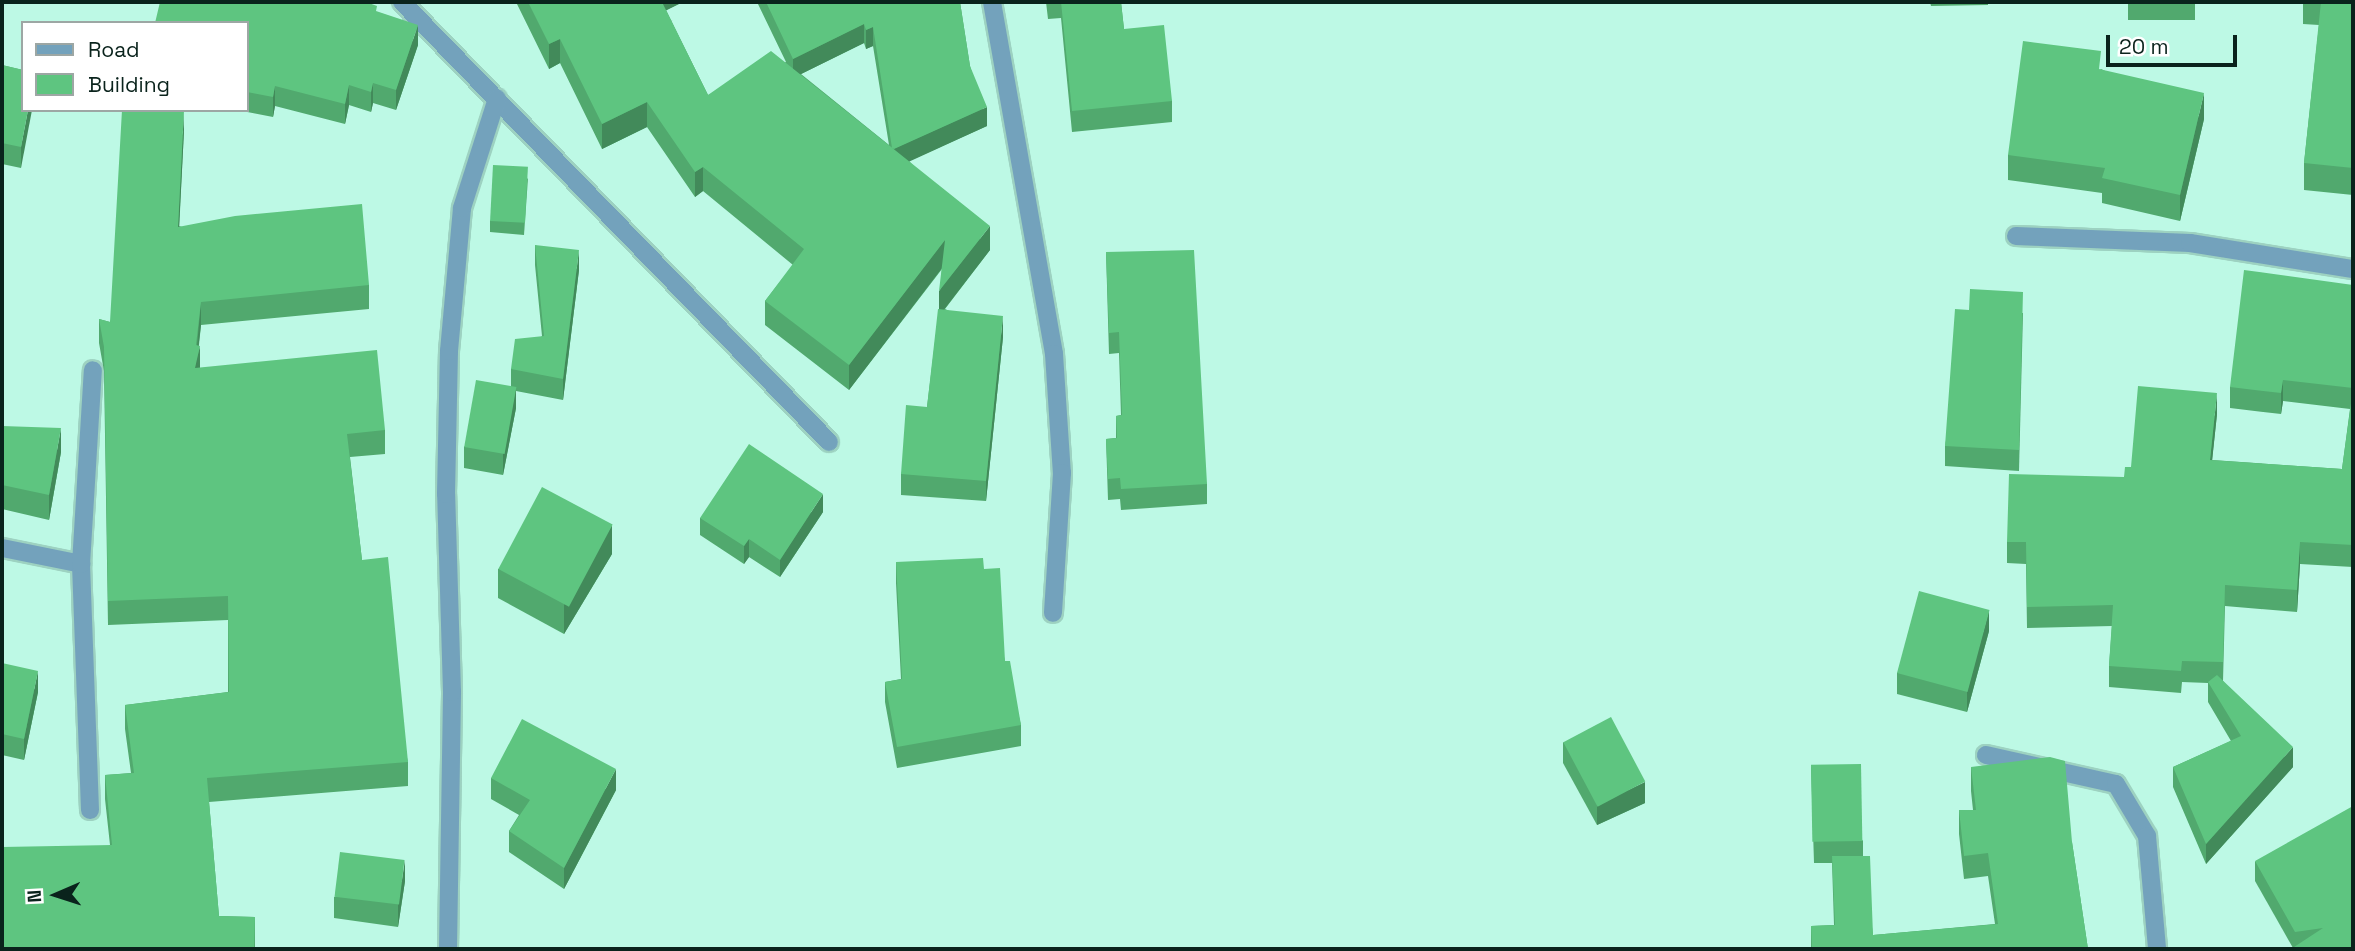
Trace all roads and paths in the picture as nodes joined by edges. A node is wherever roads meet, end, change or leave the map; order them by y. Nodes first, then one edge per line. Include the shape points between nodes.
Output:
1 (402, 2) edge
2 (992, 2) edge
3 (497, 98) junction
4 (2016, 236) dead end
5 (2353, 269) edge
6 (93, 370) dead end
7 (829, 442) dead end
8 (2, 548) edge
9 (81, 564) junction
10 (1053, 613) dead end
11 (1986, 755) dead end
12 (90, 810) dead end
13 (448, 949) edge
14 (2157, 949) edge

1 - 3 street
2 - 10 street via 1054,354 1062,473
3 - 7 street
3 - 13 street via 462,208 449,351 446,494 452,692
4 - 5 street via 2190,243
6 - 9 street
8 - 9 street
9 - 12 street
11 - 14 street via 2116,784 2147,836

